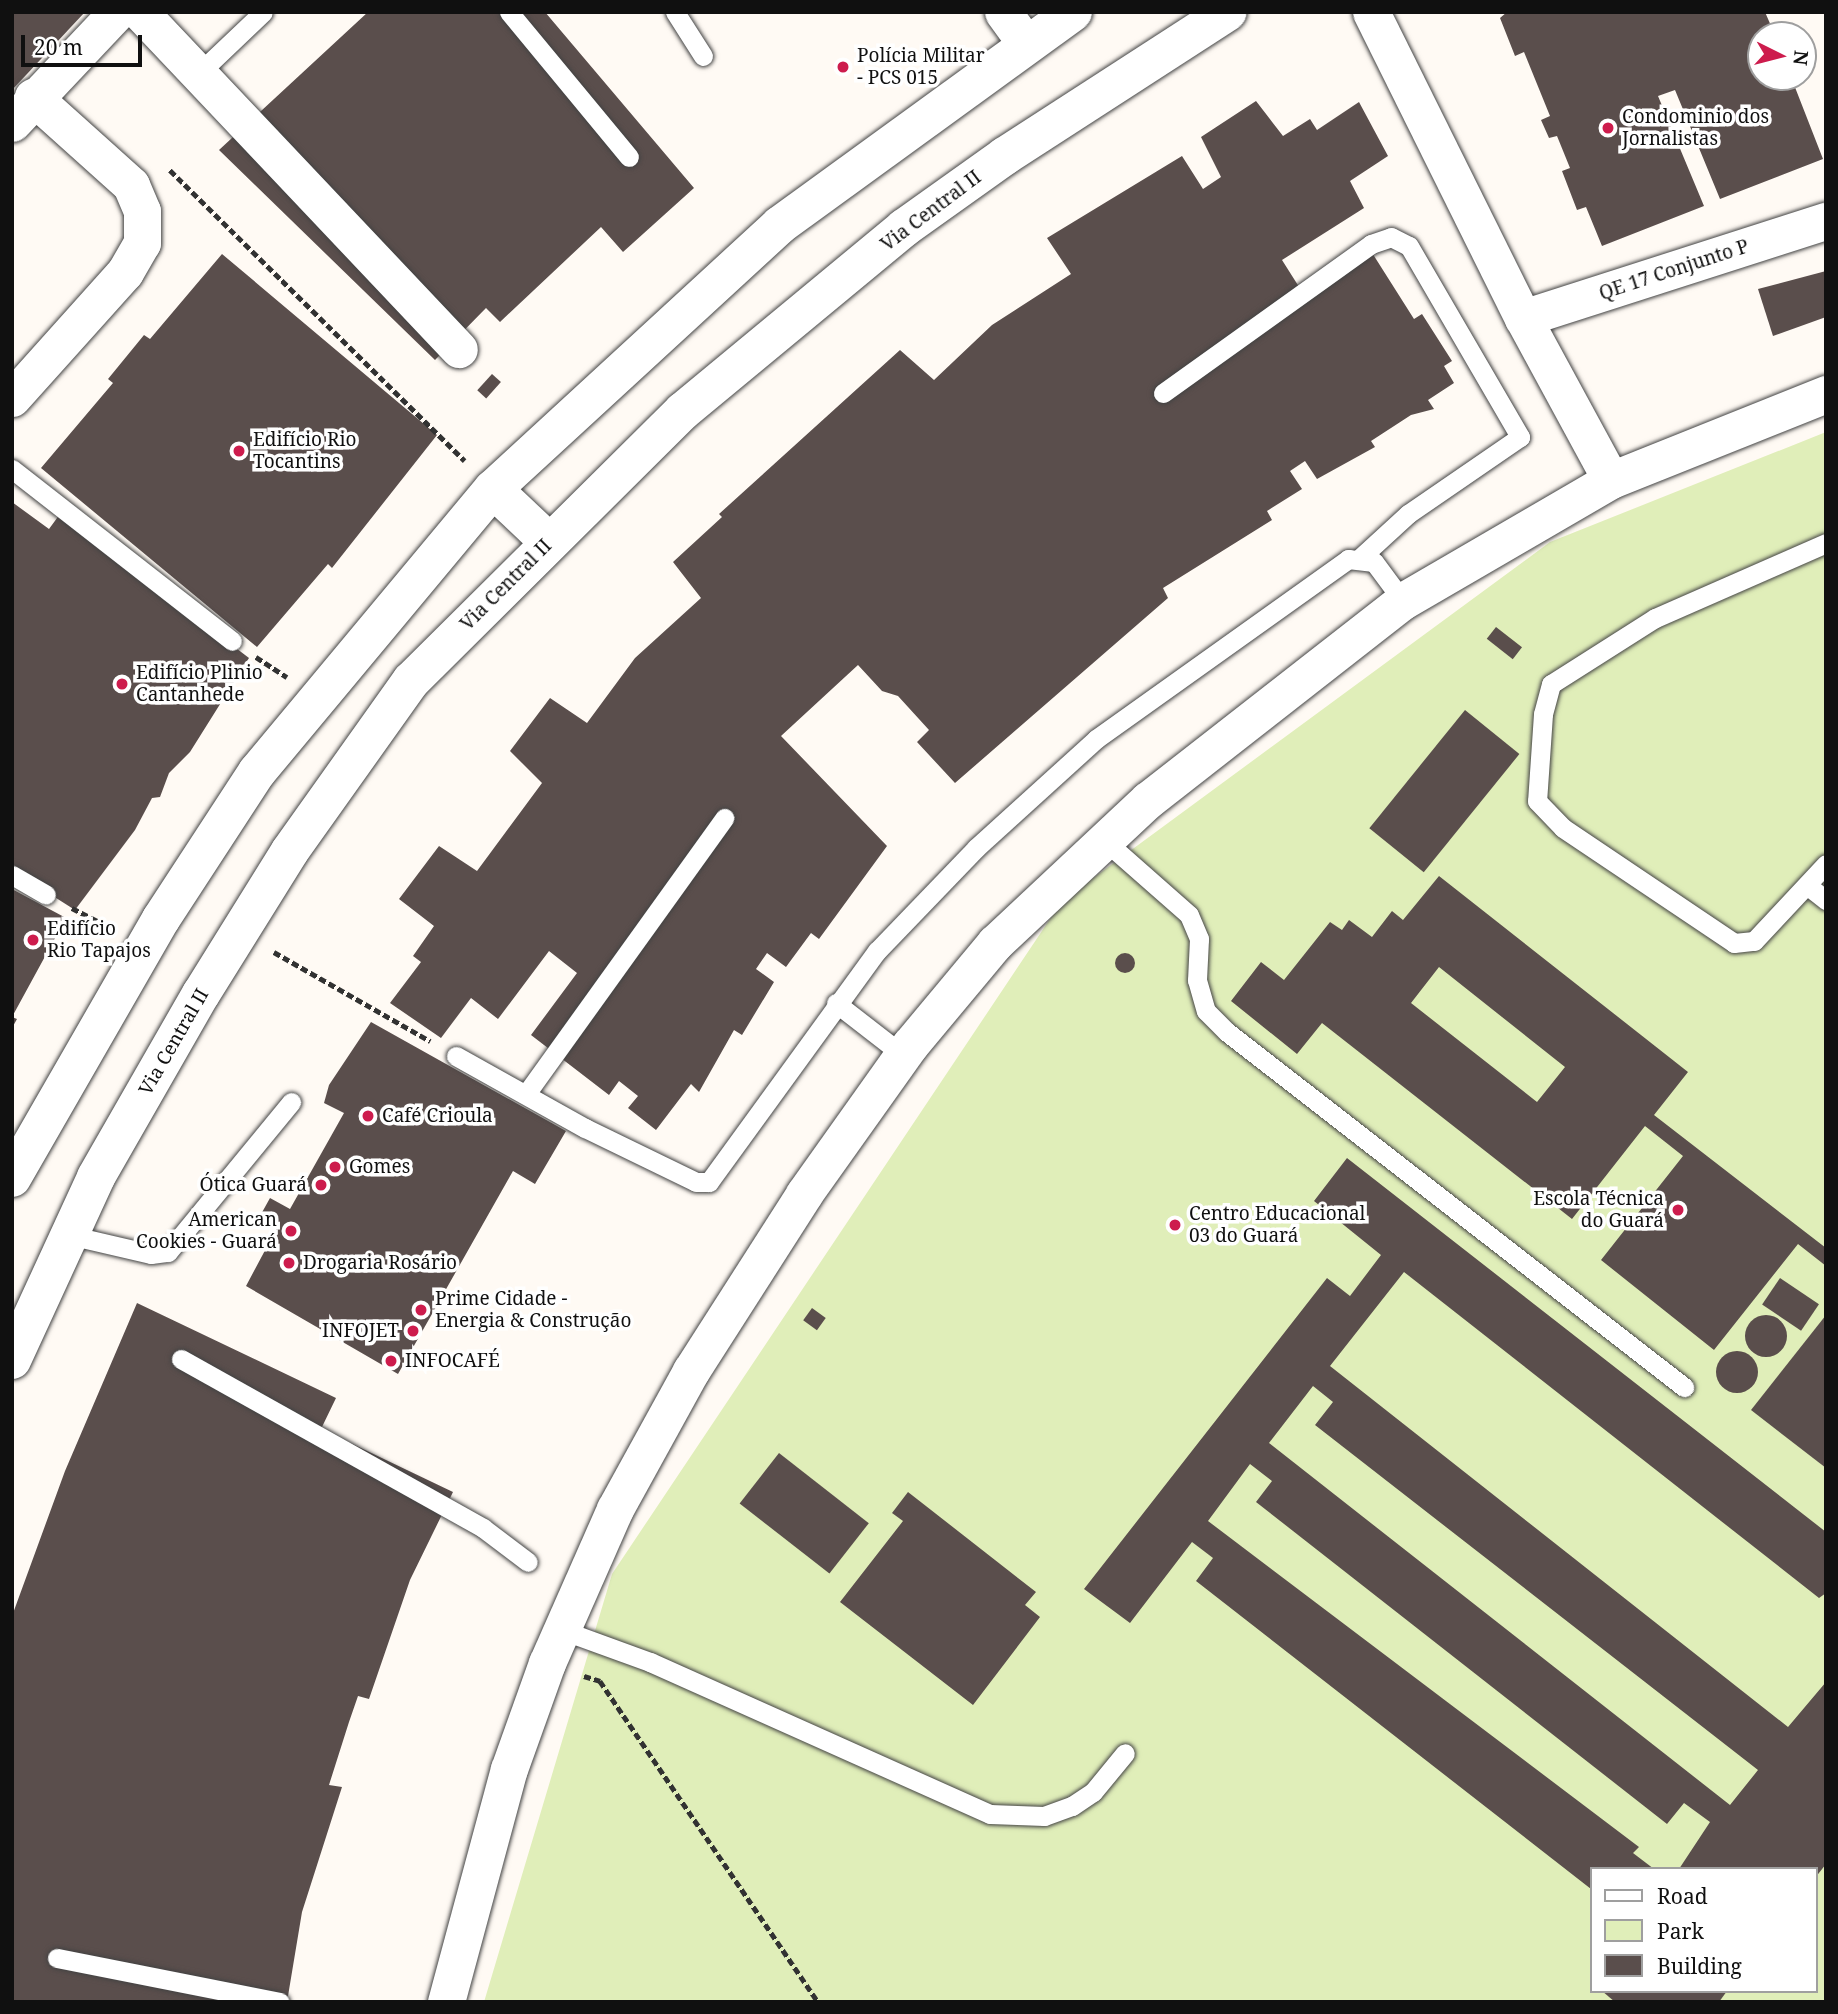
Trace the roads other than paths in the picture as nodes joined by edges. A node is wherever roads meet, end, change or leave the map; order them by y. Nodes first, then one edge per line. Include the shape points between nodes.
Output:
1 (117, 12) edge
2 (140, 12) edge
3 (263, 12) edge
4 (509, 12) edge
5 (675, 12) edge
6 (1003, 12) edge
7 (1073, 12) edge
8 (1228, 12) edge
9 (1368, 20) edge
10 (1026, 44) junction
11 (703, 56) dead end
12 (199, 73) junction
13 (23, 110) edge
14 (629, 156) dead end
15 (1826, 221) edge
16 (1523, 318) junction
17 (459, 349) dead end
18 (1163, 393) dead end
19 (1826, 394) edge
20 (12, 398) edge
21 (12, 469) edge
22 (1611, 480) junction
23 (493, 489) junction
24 (549, 542) junction
25 (1826, 543) edge
26 (1361, 557) junction
27 (1403, 601) junction
28 (232, 641) road end
29 (724, 818) dead end
30 (1104, 840) junction
31 (1826, 864) edge
32 (12, 875) edge
33 (1808, 886) junction
34 (46, 895) road end
35 (1826, 900) edge
36 (836, 1003) junction
37 (903, 1055) junction
38 (456, 1056) road end
39 (526, 1094) junction
40 (291, 1102) dead end
41 (12, 1178) edge
42 (69, 1235) junction
43 (181, 1359) dead end
44 (12, 1360) edge
45 (1684, 1387) dead end
46 (528, 1562) dead end
47 (562, 1630) junction
48 (1125, 1753) dead end
49 (57, 1958) dead end
50 (280, 2002) edge
51 (446, 2002) edge

1 - 13 street
2 - 12 street
3 - 12 lane
4 - 14 lane
5 - 11 lane
6 - 10 street
7 - 10 street
8 - 24 street, Via Central II via 1004,156 904,228 683,411
9 - 16 street
10 - 23 street via 761,241
12 - 17 street
13 - 20 street via 131,185 142,211 142,243 125,272
15 - 16 street, QE 17 Conjunto P
16 - 22 street
18 - 26 lane via 1371,244 1391,237 1409,246 1520,437 1408,514
19 - 22 street
21 - 28 lane
22 - 27 street
23 - 24 street
23 - 41 street via 257,772 145,946
24 - 42 street, Via Central II via 411,681 240,932 96,1177
25 - 33 lane via 1656,618 1550,684 1543,714 1537,802 1563,828 1734,943 1754,941
26 - 27 lane via 1383,571
26 - 36 lane via 1348,559 1286,601 1096,739 915,908
27 - 30 street via 1317,664
29 - 39 lane
30 - 37 street via 995,943
30 - 45 lane via 1189,915 1199,939 1197,980 1206,1011 1227,1032
31 - 33 lane
32 - 34 lane
33 - 35 lane
36 - 37 lane
36 - 39 lane via 709,1182 684,1176
37 - 47 street via 804,1194 691,1371 615,1509
38 - 39 lane
40 - 42 lane via 168,1252 151,1254
42 - 44 street, Via Central II
43 - 46 lane via 483,1528
47 - 48 lane via 650,1662 990,1814 1044,1816 1072,1806 1094,1792
47 - 51 street via 509,1769
49 - 50 lane

